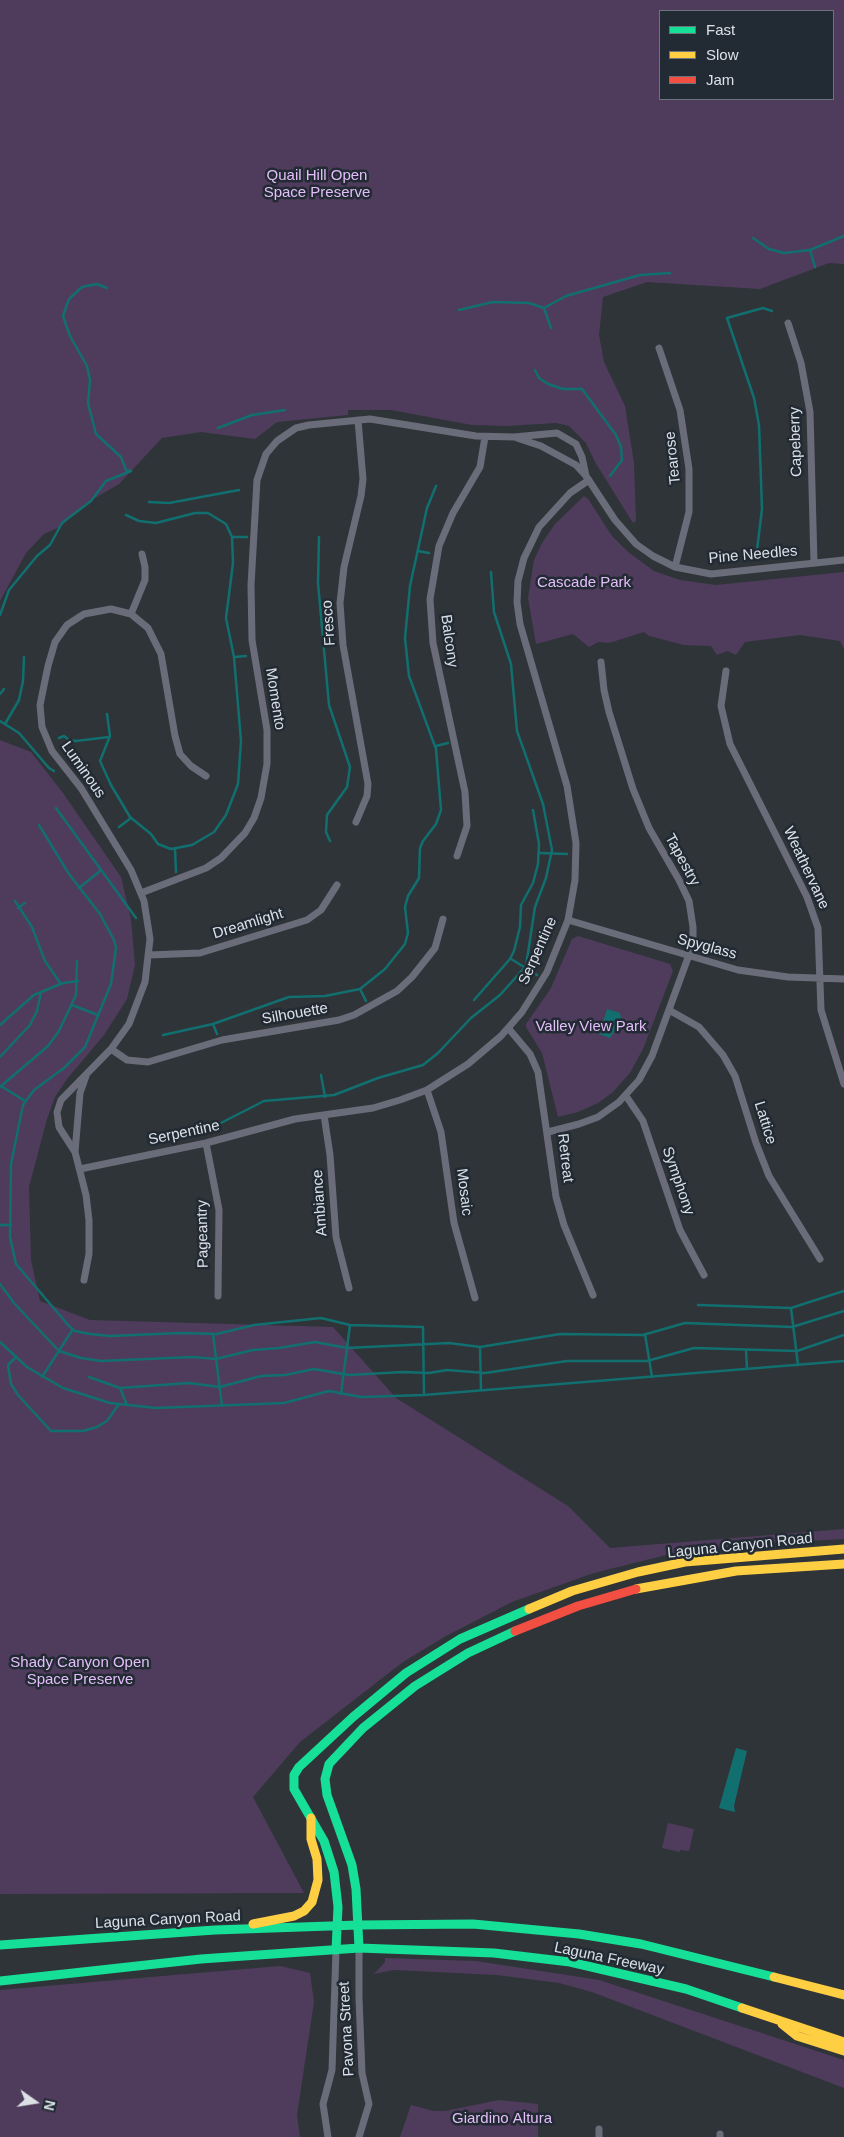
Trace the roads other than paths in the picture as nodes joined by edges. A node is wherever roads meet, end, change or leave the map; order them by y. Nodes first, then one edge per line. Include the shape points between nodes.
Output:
1 (788, 323) dead end
2 (658, 348) dead end
3 (358, 420) junction
4 (485, 437) junction
5 (514, 437) junction
6 (272, 446) joint
7 (588, 478) junction
8 (142, 554) dead end
9 (844, 560) edge
10 (814, 563) junction
11 (675, 567) junction
12 (131, 614) junction
13 (601, 662) dead end
14 (726, 670) dead end
15 (206, 776) dead end
16 (356, 822) dead end
17 (457, 856) dead end
18 (337, 885) dead end
19 (141, 893) junction
20 (443, 919) dead end
21 (568, 920) junction
22 (149, 955) junction
23 (689, 957) junction
24 (820, 979) junction
25 (844, 979) edge
26 (669, 1010) junction
27 (509, 1029) junction
28 (111, 1049) junction
29 (87, 1073) junction
30 (844, 1084) edge
31 (427, 1090) junction
32 (626, 1096) junction
33 (324, 1115) junction
34 (548, 1132) junction
35 (206, 1143) junction
36 (75, 1152) junction
37 (80, 1169) junction
38 (820, 1259) dead end
39 (704, 1275) dead end
40 (84, 1280) dead end
41 (348, 1288) dead end
42 (593, 1295) dead end
43 (218, 1296) dead end
44 (475, 1298) dead end
45 (844, 1549) edge
46 (729, 1559) junction
47 (844, 1564) edge
48 (736, 1572) junction
49 (311, 1818) junction
50 (358, 1925) junction
51 (338, 1927) junction
52 (215, 1930) junction
53 (0, 1945) edge
54 (360, 1948) junction
55 (336, 1950) junction
56 (0, 1981) edge
57 (844, 1995) edge
58 (777, 2020) junction
59 (844, 2042) edge
60 (844, 2051) edge
61 (599, 2129) dead end
62 (328, 2137) edge
63 (359, 2137) edge
64 (599, 2137) edge

1 - 10 street, Capeberry via 801,362 810,412
2 - 11 street, Tearose via 680,410 689,469 689,512
3 - 4 street, Pine Needles via 384,420
3 - 6 street, Pine Needles via 303,426
3 - 16 street, Fresco via 363,479 344,567 340,603 343,645 368,784 367,796
4 - 5 street, Pine Needles
4 - 17 street, Balcony via 478,471 453,513 439,546 430,599 433,643 464,792 466,826
5 - 7 street, Pine Needles via 576,465
5 - 7 street, Pine Needles via 546,432 566,436 580,450
6 - 19 street, Momento via 257,480 251,585 252,640 267,739 262,798 245,833 221,858 206,868
7 - 11 street, Pine Needles via 615,520 636,544
7 - 21 street, Serpentine via 553,510 533,537 524,558 517,591 520,624 574,819 576,866
8 - 12 street via 145,580
9 - 10 street, Pine Needles
10 - 11 street, Pine Needles via 711,574
12 - 15 street via 148,628 158,643 180,754
12 - 19 street, Luminous via 111,609 95,610 64,628 52,648 40,710 42,727 50,747 87,796 130,867
13 - 23 street, Tapestry via 605,698 633,789 649,828 689,900 694,937
14 - 24 street, Weathervane via 721,706 726,730 811,907 819,938
18 - 22 street, Dreamlight via 321,910 307,920 200,953
19 - 22 street, Luminous via 147,915
20 - 28 street, Silhouette via 435,948 412,977 391,995 354,1015 222,1040 148,1062 127,1060
21 - 23 street, Spyglass
21 - 27 street, Serpentine via 547,972
22 - 28 street, Luminous via 146,982 137,1008
23 - 24 street, Spyglass via 758,974
23 - 26 street, Tapestry
24 - 25 street, Spyglass
24 - 30 street, Weathervane via 822,1016
26 - 32 street, Tapestry via 646,1069
26 - 38 street, Lattice via 699,1027 726,1060 740,1090 765,1167
27 - 31 street, Serpentine via 468,1064
27 - 34 street, Retreat via 525,1046 534,1063
28 - 29 street, Luminous
29 - 36 street, Luminous via 80,1093
29 - 36 street, Luminous via 65,1093 57,1112 59,1127
31 - 33 street, Serpentine via 380,1106
31 - 44 street, Mosaic via 441,1132 454,1223
32 - 34 street, Tapestry via 590,1121
32 - 39 street, Symphony via 644,1121 674,1216
33 - 35 street, Serpentine via 295,1119
33 - 41 street, Ambiance via 334,1226
34 - 42 street, Retreat via 560,1210
35 - 37 street, Serpentine
35 - 43 street, Pageantry via 219,1210
36 - 37 street, Luminous
37 - 40 street, Luminous via 90,1232
45 - 46 main road, Laguna Canyon Road
46 - 48 main road
46 - 49 main road, Laguna Canyon Road via 684,1562 572,1591 452,1644 406,1673 352,1717 299,1767 294,1774 294,1789
47 - 48 main road, Laguna Canyon Road
48 - 50 main road, Laguna Canyon Road via 642,1587 578,1606 520,1629 468,1653 423,1681 363,1728 329,1764 325,1779 331,1808 352,1864
49 - 51 main road, Laguna Canyon Road via 324,1841 334,1872
49 - 52 main road via 318,1880 316,1895 308,1907 289,1917
50 - 51 main road, Laguna Canyon Road
50 - 54 main road, Laguna Canyon Road
50 - 57 main road, Laguna Freeway via 473,1924 579,1934 641,1944
51 - 52 main road, Laguna Canyon Road
51 - 55 main road, Laguna Canyon Road
52 - 53 main road, Laguna Canyon Road
54 - 55 main road
54 - 58 main road, Laguna Freeway via 494,1953 570,1962 686,1989
54 - 63 street, Pavona Street via 362,2073 369,2104
55 - 56 main road via 201,1959
55 - 62 street, Pavona Street via 332,2070 323,2104
58 - 59 main road, Laguna Freeway
58 - 60 main road via 797,2036
61 - 64 street

